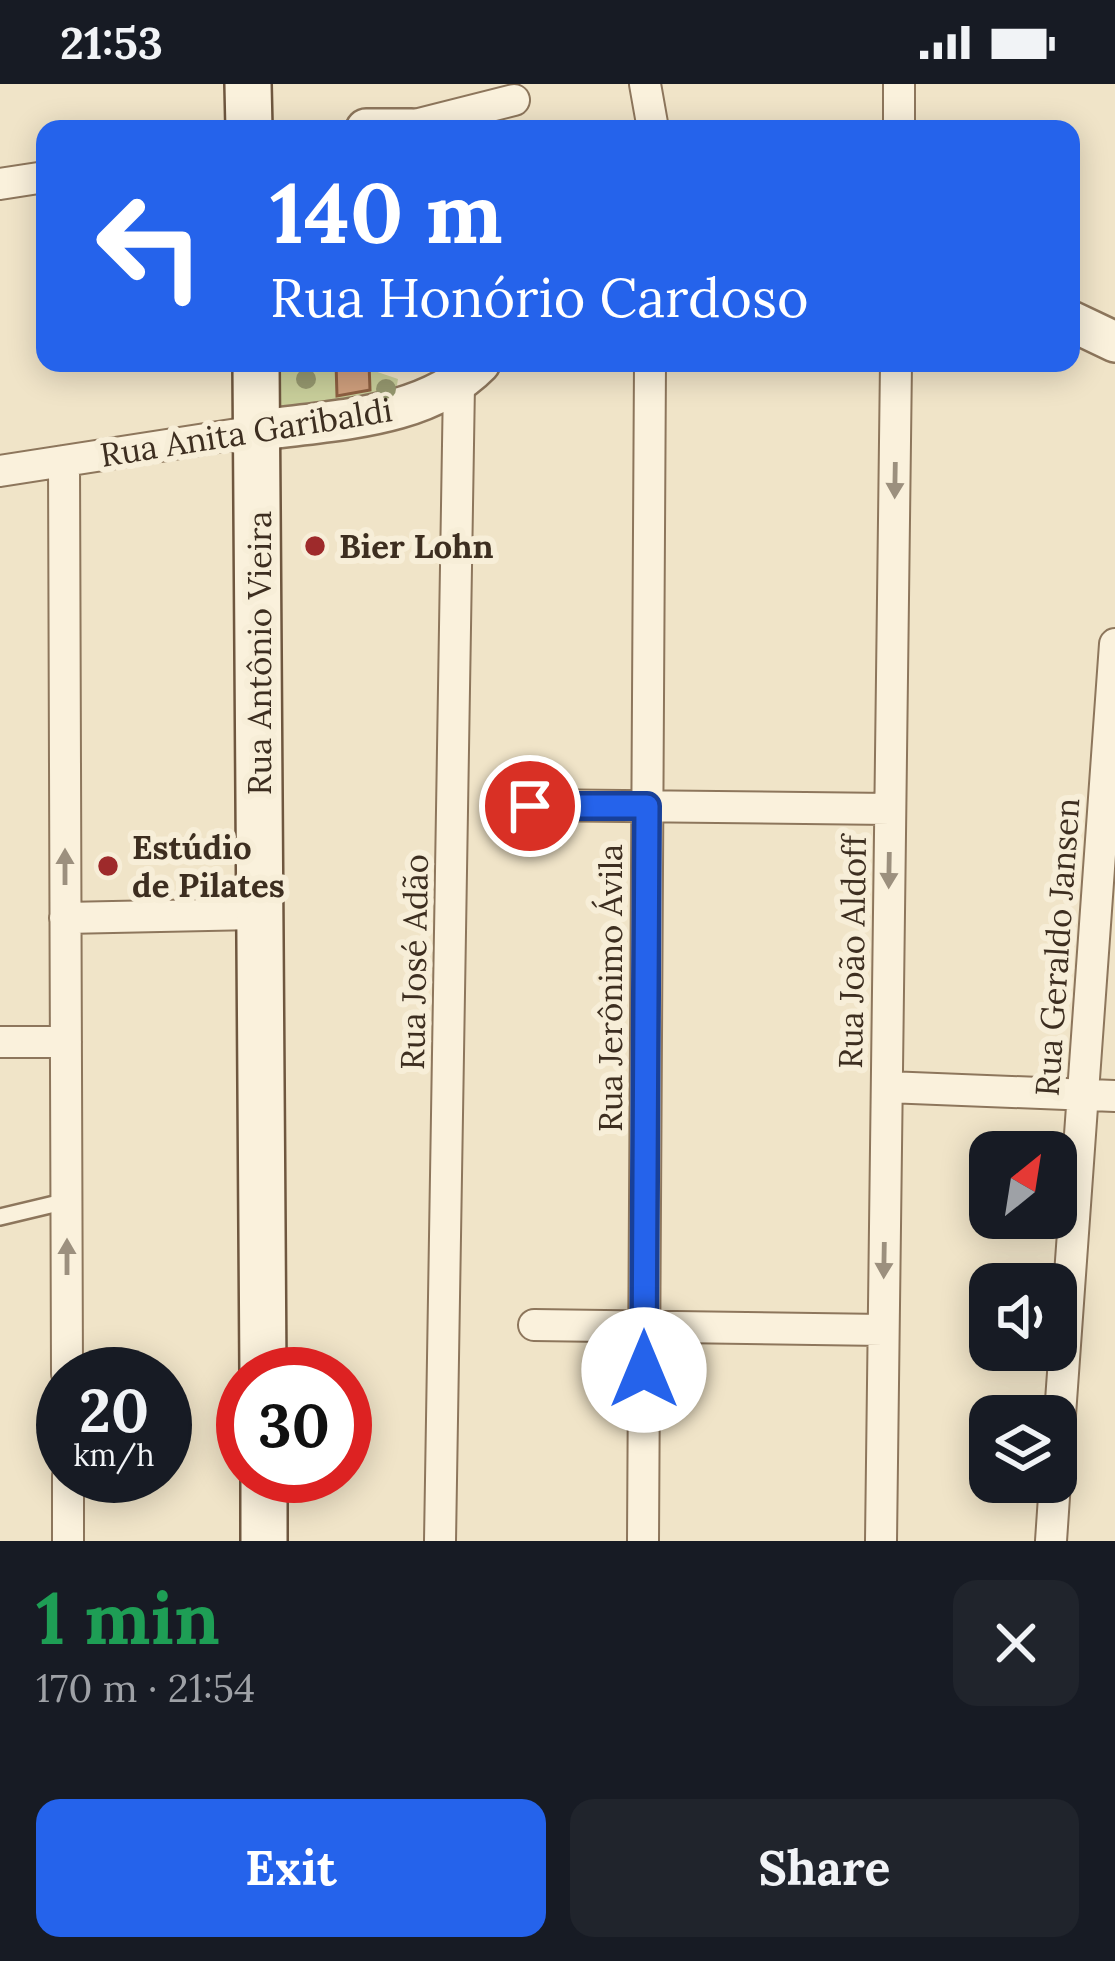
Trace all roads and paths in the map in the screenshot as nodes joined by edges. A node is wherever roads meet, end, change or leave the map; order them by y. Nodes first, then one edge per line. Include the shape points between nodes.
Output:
1 (248, 84) edge
2 (645, 84) edge
3 (899, 84) edge
4 (514, 100) dead end
5 (250, 120) edge
6 (440, 120) edge
7 (651, 120) edge
8 (899, 120) edge
9 (36, 178) edge
10 (0, 184) edge
11 (1080, 325) edge
12 (1115, 342) edge
13 (256, 372) edge
14 (650, 372) edge
15 (896, 372) edge
16 (470, 374) edge
17 (257, 431) junction
18 (64, 461) junction
19 (0, 471) edge
20 (1115, 644) edge
21 (530, 806) dead end
22 (647, 806) junction
23 (890, 808) junction
24 (260, 914) junction
25 (65, 918) junction
26 (0, 1042) edge
27 (66, 1042) junction
28 (886, 1087) junction
29 (1083, 1095) junction
30 (1115, 1096) edge
31 (67, 1201) junction
32 (0, 1217) edge
33 (534, 1325) dead end
34 (644, 1327) junction
35 (883, 1330) junction
36 (67, 1347) edge
37 (263, 1347) edge
38 (1061, 1395) edge
39 (68, 1503) edge
40 (264, 1503) edge
41 (1054, 1503) edge
42 (68, 1541) edge
43 (264, 1541) edge
44 (440, 1541) edge
45 (643, 1541) edge
46 (880, 1541) edge
47 (1051, 1541) edge

1 - 5 main road
2 - 7 street
3 - 8 street
4 - 6 street
9 - 10 street
11 - 12 street
13 - 17 main road, Rua Antônio Vieira
14 - 22 street, Rua Jerônimo Ávila
15 -> 23 street, Rua João Aldoff
16 - 17 street, Rua Anita Garibaldi via 417,404
16 - 44 street, Rua José Adão
17 - 18 street, Rua Anita Garibaldi
17 - 24 main road, Rua Antônio Vieira
18 - 19 street, Rua Anita Garibaldi
25 -> 18 street
20 - 29 street, Rua Geraldo Jansen
21 - 22 street
22 - 23 street
22 - 34 street, Rua Jerônimo Ávila
23 -> 28 street, Rua João Aldoff
24 - 25 street
24 - 37 main road, Rua Antônio Vieira
25 - 27 street
26 - 27 street
27 - 31 street
28 - 29 street
28 -> 35 street, Rua João Aldoff
29 - 30 street
29 - 38 street, Rua Geraldo Jansen
31 - 32 lane
36 -> 31 street
33 - 34 street
34 - 35 street
34 - 45 street, Rua Jerônimo Ávila
35 - 46 street, Rua João Aldoff
39 - 42 street
40 - 43 main road
41 - 47 street

